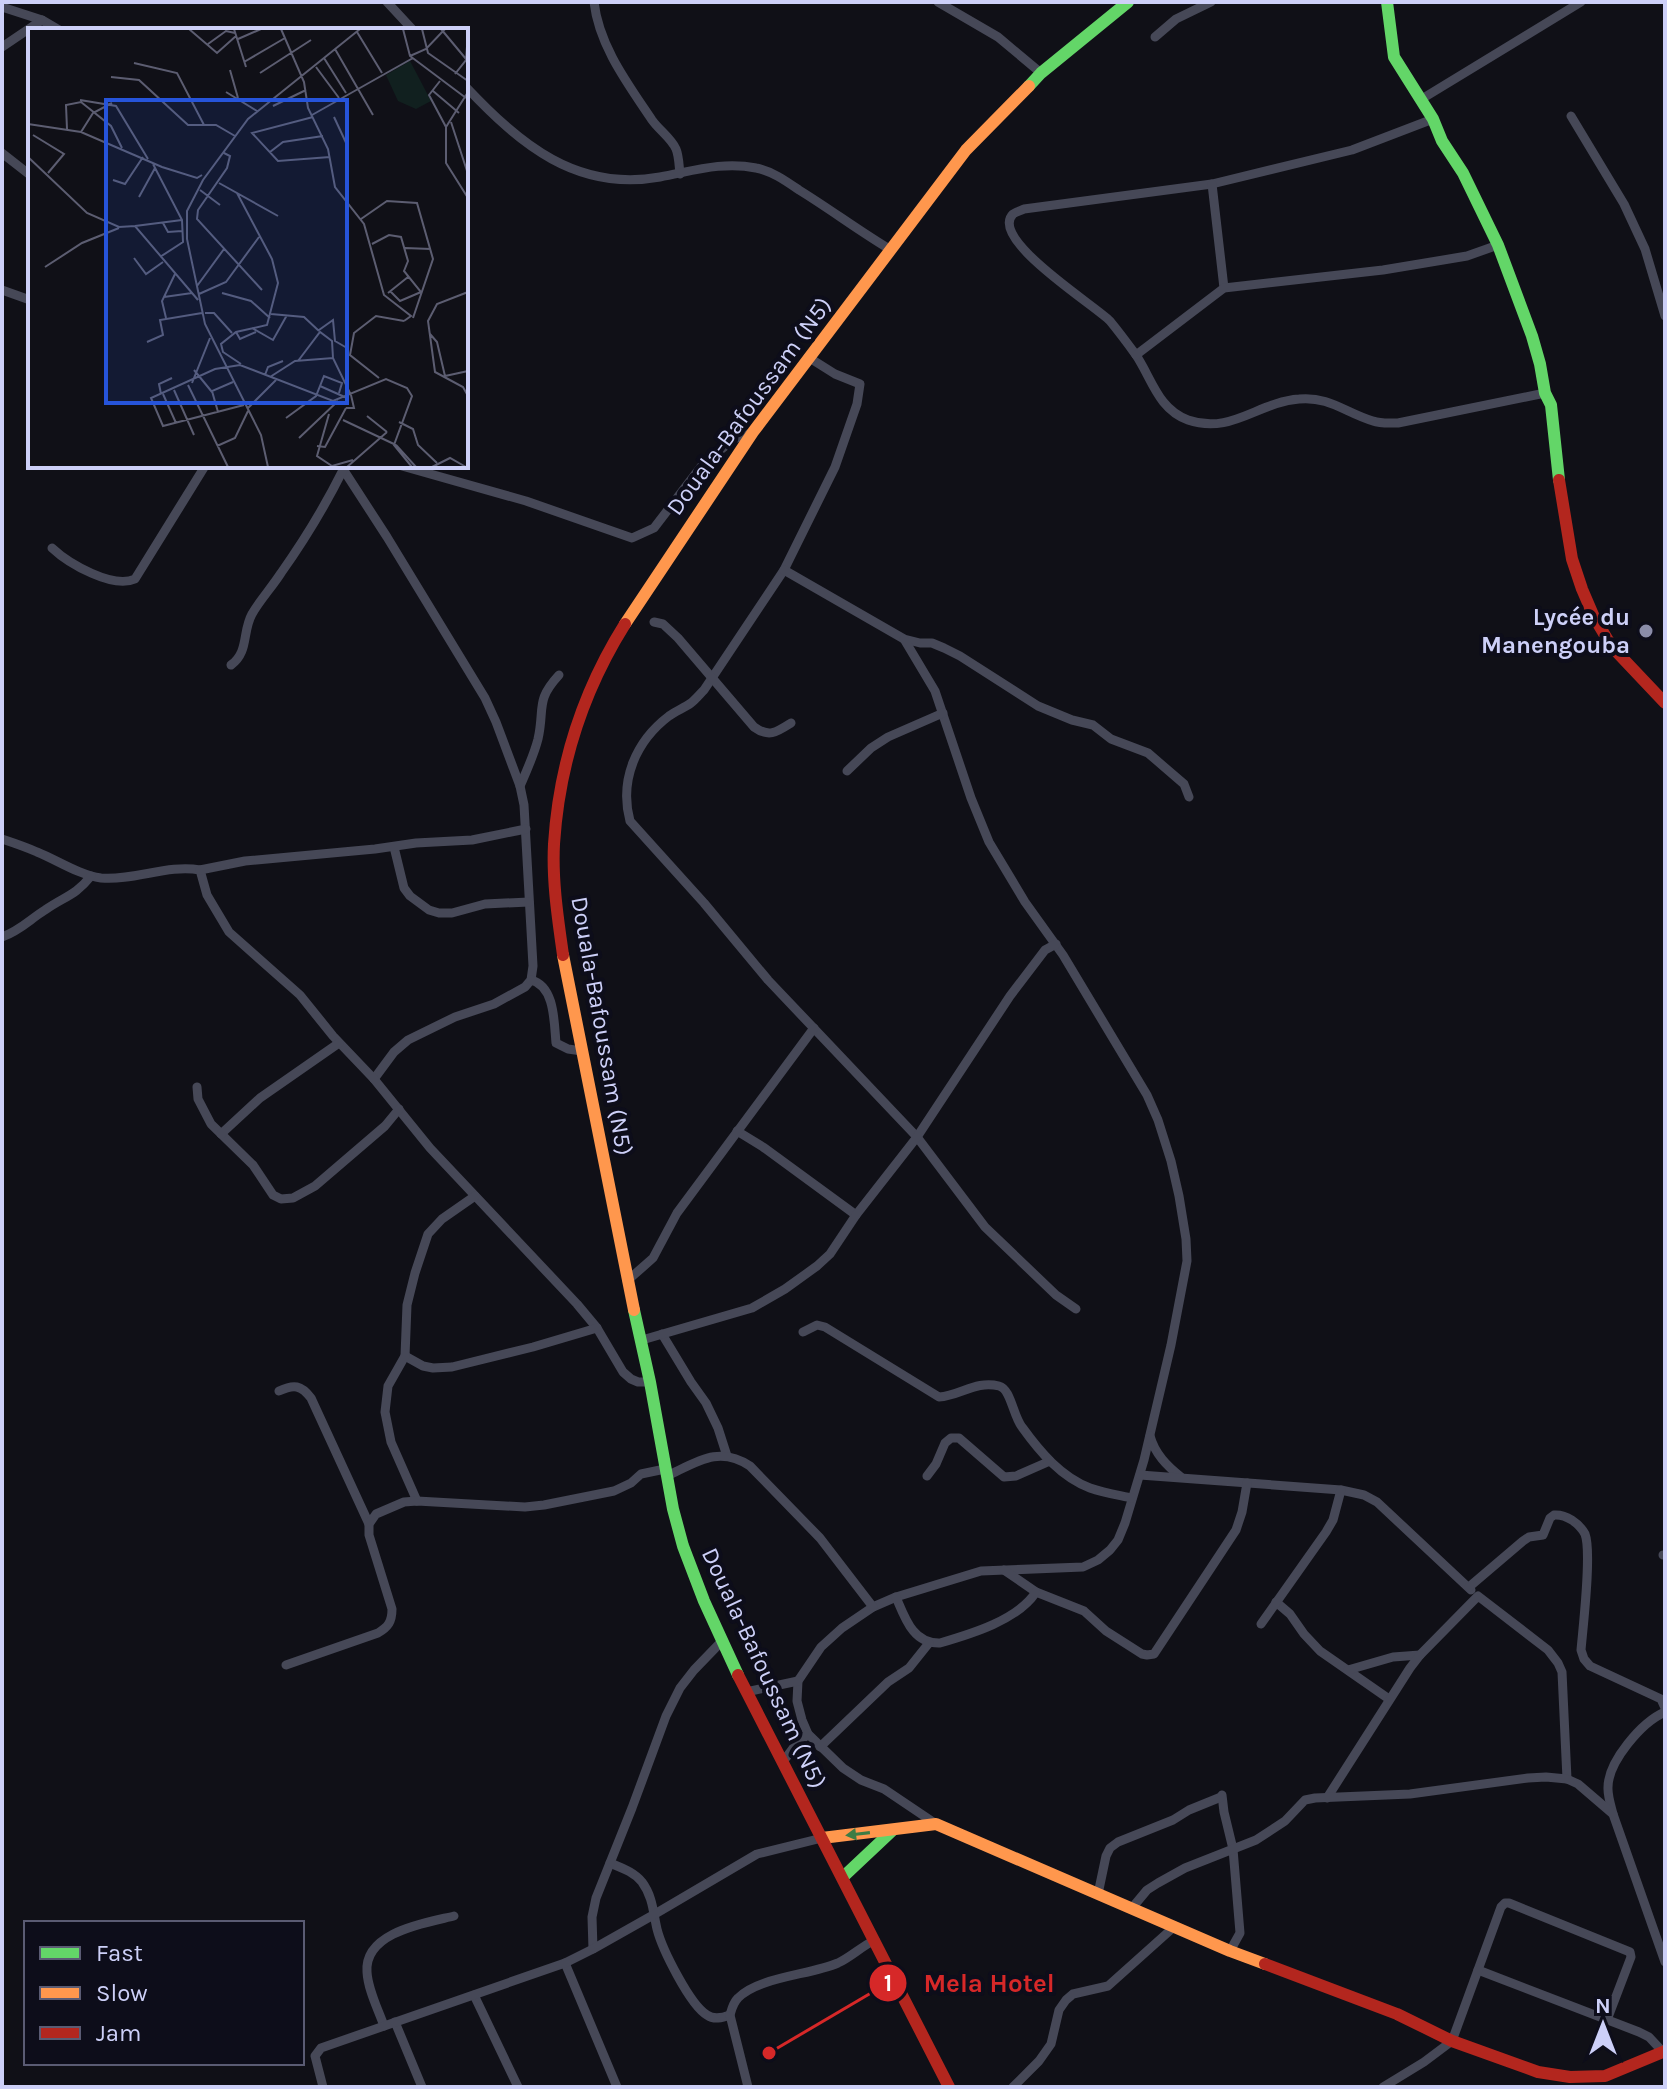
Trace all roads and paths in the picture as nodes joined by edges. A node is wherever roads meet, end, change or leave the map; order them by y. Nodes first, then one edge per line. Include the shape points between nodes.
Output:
1 (387, 2) edge
2 (594, 2) edge
3 (938, 2) edge
4 (1128, 2) edge
5 (1211, 2) edge
6 (1387, 2) edge
7 (1581, 2) edge
8 (2, 7) edge
9 (42, 20) junction
10 (30, 28) edge
11 (56, 28) edge
12 (411, 28) edge
13 (28, 29) edge
14 (1155, 37) dead end
15 (2, 47) edge
16 (1041, 73) junction
17 (468, 89) edge
18 (1420, 100) junction
19 (1571, 116) dead end
20 (1433, 119) junction
21 (2, 153) edge
22 (28, 173) edge
23 (680, 174) junction
24 (1212, 184) junction
25 (1498, 245) junction
26 (891, 250) junction
27 (1224, 288) junction
28 (2, 290) edge
29 (28, 299) edge
30 (1665, 316) edge
31 (1136, 355) junction
32 (808, 357) junction
33 (1545, 393) junction
34 (753, 432) junction
35 (204, 468) edge
36 (342, 468) edge
37 (409, 468) edge
38 (52, 548) dead end
39 (784, 570) junction
40 (654, 622) dead end
41 (904, 639) junction
42 (231, 665) dead end
43 (559, 675) dead end
44 (712, 678) junction
45 (1665, 703) edge
46 (943, 713) junction
47 (791, 723) dead end
48 (847, 771) dead end
49 (520, 786) junction
50 (1189, 797) dead end
51 (526, 829) junction
52 (2, 839) edge
53 (394, 847) junction
54 (200, 870) junction
55 (91, 876) junction
56 (529, 902) junction
57 (2, 937) edge
58 (1056, 944) junction
59 (531, 980) junction
60 (814, 1028) junction
61 (339, 1043) junction
62 (583, 1051) junction
63 (374, 1079) junction
64 (197, 1087) dead end
65 (399, 1109) junction
66 (737, 1131) junction
67 (221, 1134) junction
68 (917, 1137) junction
69 (475, 1196) junction
70 (856, 1215) junction
71 (627, 1281) junction
72 (1076, 1309) dead end
73 (597, 1328) junction
74 (803, 1332) dead end
75 (662, 1334) junction
76 (642, 1340) junction
77 (405, 1356) junction
78 (650, 1382) junction
79 (279, 1391) dead end
80 (1150, 1436) junction
81 (727, 1456) junction
82 (1050, 1461) junction
83 (666, 1472) junction
84 (1140, 1475) junction
85 (927, 1476) dead end
86 (1182, 1478) junction
87 (1247, 1483) junction
88 (1341, 1490) junction
89 (1132, 1498) junction
90 (417, 1501) junction
91 (369, 1524) junction
92 (1002, 1569) junction
93 (1469, 1587) junction
94 (1036, 1592) junction
95 (1478, 1596) junction
96 (896, 1597) junction
97 (1276, 1602) junction
98 (873, 1607) junction
99 (1261, 1624) dead end
100 (722, 1641) junction
101 (929, 1643) junction
102 (1420, 1655) junction
103 (286, 1665) dead end
104 (1348, 1670) junction
105 (798, 1681) junction
106 (746, 1692) junction
107 (1389, 1699) junction
108 (1665, 1710) edge
109 (808, 1734) junction
110 (820, 1747) junction
111 (782, 1763) junction
112 (1567, 1779) junction
113 (1327, 1798) junction
114 (1613, 1814) junction
115 (936, 1824) junction
116 (893, 1830) junction
117 (822, 1838) junction
118 (1233, 1849) junction
119 (610, 1863) junction
120 (843, 1877) junction
121 (1098, 1894) junction
122 (1132, 1908) junction
123 (655, 1914) junction
124 (454, 1916) dead end
125 (1175, 1926) junction
126 (875, 1940) junction
127 (593, 1949) junction
128 (1230, 1951) junction
129 (1665, 1962) edge
130 (565, 1963) junction
131 (1478, 1970) junction
132 (474, 1995) junction
133 (730, 2015) junction
134 (1607, 2020) junction
135 (395, 2022) junction
136 (384, 2026) junction
137 (1452, 2041) junction
138 (1664, 2051) edge
139 (1604, 2082) edge
140 (323, 2087) edge
141 (422, 2087) edge
142 (518, 2087) edge
143 (617, 2087) edge
144 (748, 2087) edge
145 (949, 2087) edge
146 (1013, 2087) edge
147 (1383, 2087) edge

1 - 12 street
2 - 23 street via 596,20 622,73 677,149
3 - 16 street via 998,37
4 - 16 main road, Douala-Bafoussam (N5)
5 - 14 street via 1176,19
6 - 18 main road via 1394,57
7 - 18 street
8 - 9 street
9 - 10 street
9 - 11 street
13 - 15 street
16 - 26 main road, Douala-Bafoussam (N5) via 966,150
17 - 23 street via 519,139 566,168 632,179
18 - 20 main road
19 - 30 street via 1624,204 1645,249
20 - 24 street via 1352,150
20 - 25 main road
21 - 22 street
23 - 26 street via 708,166 759,168
24 - 27 street
24 - 31 street via 1024,209 1010,219 1013,236 1035,263 1095,307
25 - 27 street via 1467,256 1383,270
25 - 33 main road via 1532,336
26 - 32 main road, Douala-Bafoussam (N5)
27 - 31 street
28 - 29 street
31 - 33 street via 1162,403 1186,419 1212,425 1297,399 1314,398 1373,421 1398,423
32 - 34 main road, Douala-Bafoussam (N5)
32 - 39 street via 860,384 835,467
33 - 45 main road via 1551,405 1567,535 1584,596 1611,645
34 - 37 street via 734,439 703,464 654,528 632,538
34 - 62 main road, Douala-Bafoussam (N5) via 609,650 564,767 554,847 558,916
35 - 38 street via 135,579 126,583 101,577
36 - 42 street via 283,572 252,614 242,653
36 - 49 street via 485,698
39 - 41 street
39 - 44 street
40 - 44 street via 678,638
41 - 46 street
41 - 50 street via 944,648 1038,706 1093,725 1111,739 1148,753 1184,784
43 - 49 street via 544,695 539,735
44 - 47 street via 762,733
44 - 60 street via 644,741 634,757 625,804 630,821
46 - 48 street via 888,737
46 - 58 street via 989,842
49 - 51 street
51 - 53 street
51 - 56 street
52 - 55 street
53 - 54 street
53 - 56 street via 404,888 429,910 452,913 485,904
54 - 55 street
54 - 61 street via 207,895 229,932 300,995
55 - 57 street via 72,895
56 - 59 street
58 - 68 street via 1045,950 1010,996
58 - 80 street via 1147,1095 1179,1196 1187,1261
59 - 62 street via 547,992 556,1043
59 - 63 street via 494,1004 408,1040
60 - 66 street
60 - 68 street
61 - 63 street
61 - 67 street via 271,1090
62 - 71 main road, Douala-Bafoussam (N5)
63 - 65 street
64 - 67 street via 203,1110
65 - 67 street via 350,1157 293,1198 273,1195 253,1165
65 - 69 street
66 - 70 street
66 - 71 street via 677,1213 653,1258
68 - 70 street
68 - 72 street via 985,1227
69 - 73 street
69 - 77 street via 428,1234 407,1305
70 - 75 street via 830,1254 785,1289 752,1308
71 - 76 main road, Douala-Bafoussam (N5)
73 - 77 street via 452,1367 423,1366
73 - 78 street via 623,1372 638,1382
74 - 82 street via 825,1327 939,1397 966,1388 1002,1387 1020,1426
75 - 76 street
75 - 81 street via 706,1403
76 - 78 main road, Douala-Bafoussam (N5)
77 - 90 street via 388,1386 386,1422
78 - 83 main road, Douala-Bafoussam (N5)
79 - 91 street via 297,1385 311,1398
80 - 84 street
80 - 86 street via 1163,1461
81 - 83 street via 707,1457
81 - 98 street via 750,1466 779,1494
82 - 85 street via 1004,1477 959,1438 951,1438
82 - 89 street via 1090,1488
83 - 90 street via 641,1474 614,1491 544,1505
83 - 100 main road, Douala-Bafoussam (N5) via 683,1546
84 - 86 street
84 - 89 street
86 - 87 street
87 - 88 street
87 - 94 street via 1236,1530 1154,1654 1142,1654 1084,1611
88 - 93 street via 1377,1502
88 - 97 street via 1333,1520
89 - 92 street via 1118,1540 1098,1560 1083,1567
90 - 91 street via 392,1506
91 - 103 street via 392,1619 378,1633
92 - 94 street
92 - 96 street via 961,1575
93 - 95 street
93 - 108 street via 1523,1541 1543,1535 1554,1515 1564,1516 1582,1530 1588,1547 1584,1659 1661,1699
94 - 101 street via 1008,1617 951,1640
95 - 102 street
95 - 112 street via 1558,1663
96 - 98 street
96 - 101 street via 911,1628
97 - 99 street
97 - 104 street via 1310,1642
98 - 105 street via 821,1647
100 - 106 main road, Douala-Bafoussam (N5)
100 - 119 street via 680,1688
101 - 110 street via 909,1668
102 - 104 street
102 - 107 street
104 - 107 street
105 - 106 street
105 - 109 street via 797,1701
106 - 111 main road, Douala-Bafoussam (N5)
107 - 113 street
108 - 114 street via 1617,1759 1607,1786
109 - 110 street
109 - 111 street
110 - 115 street via 861,1780
111 - 117 main road, Douala-Bafoussam (N5)
112 - 113 street via 1528,1778 1410,1794
112 - 114 street
113 - 118 street via 1305,1800 1271,1831
114 - 129 street
115 - 116 main road
115 - 121 main road
116 -> 117 main road
116 - 120 main road
117 - 120 main road, Douala-Bafoussam (N5)
117 - 123 street via 757,1854
118 - 121 street via 1222,1794 1110,1848
118 - 122 street via 1170,1876 1147,1890
118 - 128 street via 1240,1933
119 - 123 street via 643,1883
119 - 127 street via 592,1917
120 - 126 main road, Douala-Bafoussam (N5)
121 - 122 main road
122 - 125 main road
123 - 127 street
123 - 133 street via 666,1952 694,2003 710,2017
124 - 136 street via 411,1926 380,1941 369,1957 369,1980
125 - 128 main road
125 - 146 street via 1108,1986 1066,2000 1051,2044
126 - 133 street via 840,1962 753,1987 739,1996
126 - 145 main road, Douala-Bafoussam (N5)
127 - 130 street
128 - 137 main road via 1397,2014
130 - 132 street
130 - 143 street
131 - 134 street
131 - 134 street via 1501,1907 1509,1903 1630,1952
131 - 137 street
132 - 135 street
132 - 142 street
133 - 144 street
134 - 138 street via 1649,2037
135 - 136 street
135 - 141 street
136 - 140 street via 317,2051
137 - 139 main road via 1538,2072
137 - 147 street
138 - 139 main road

